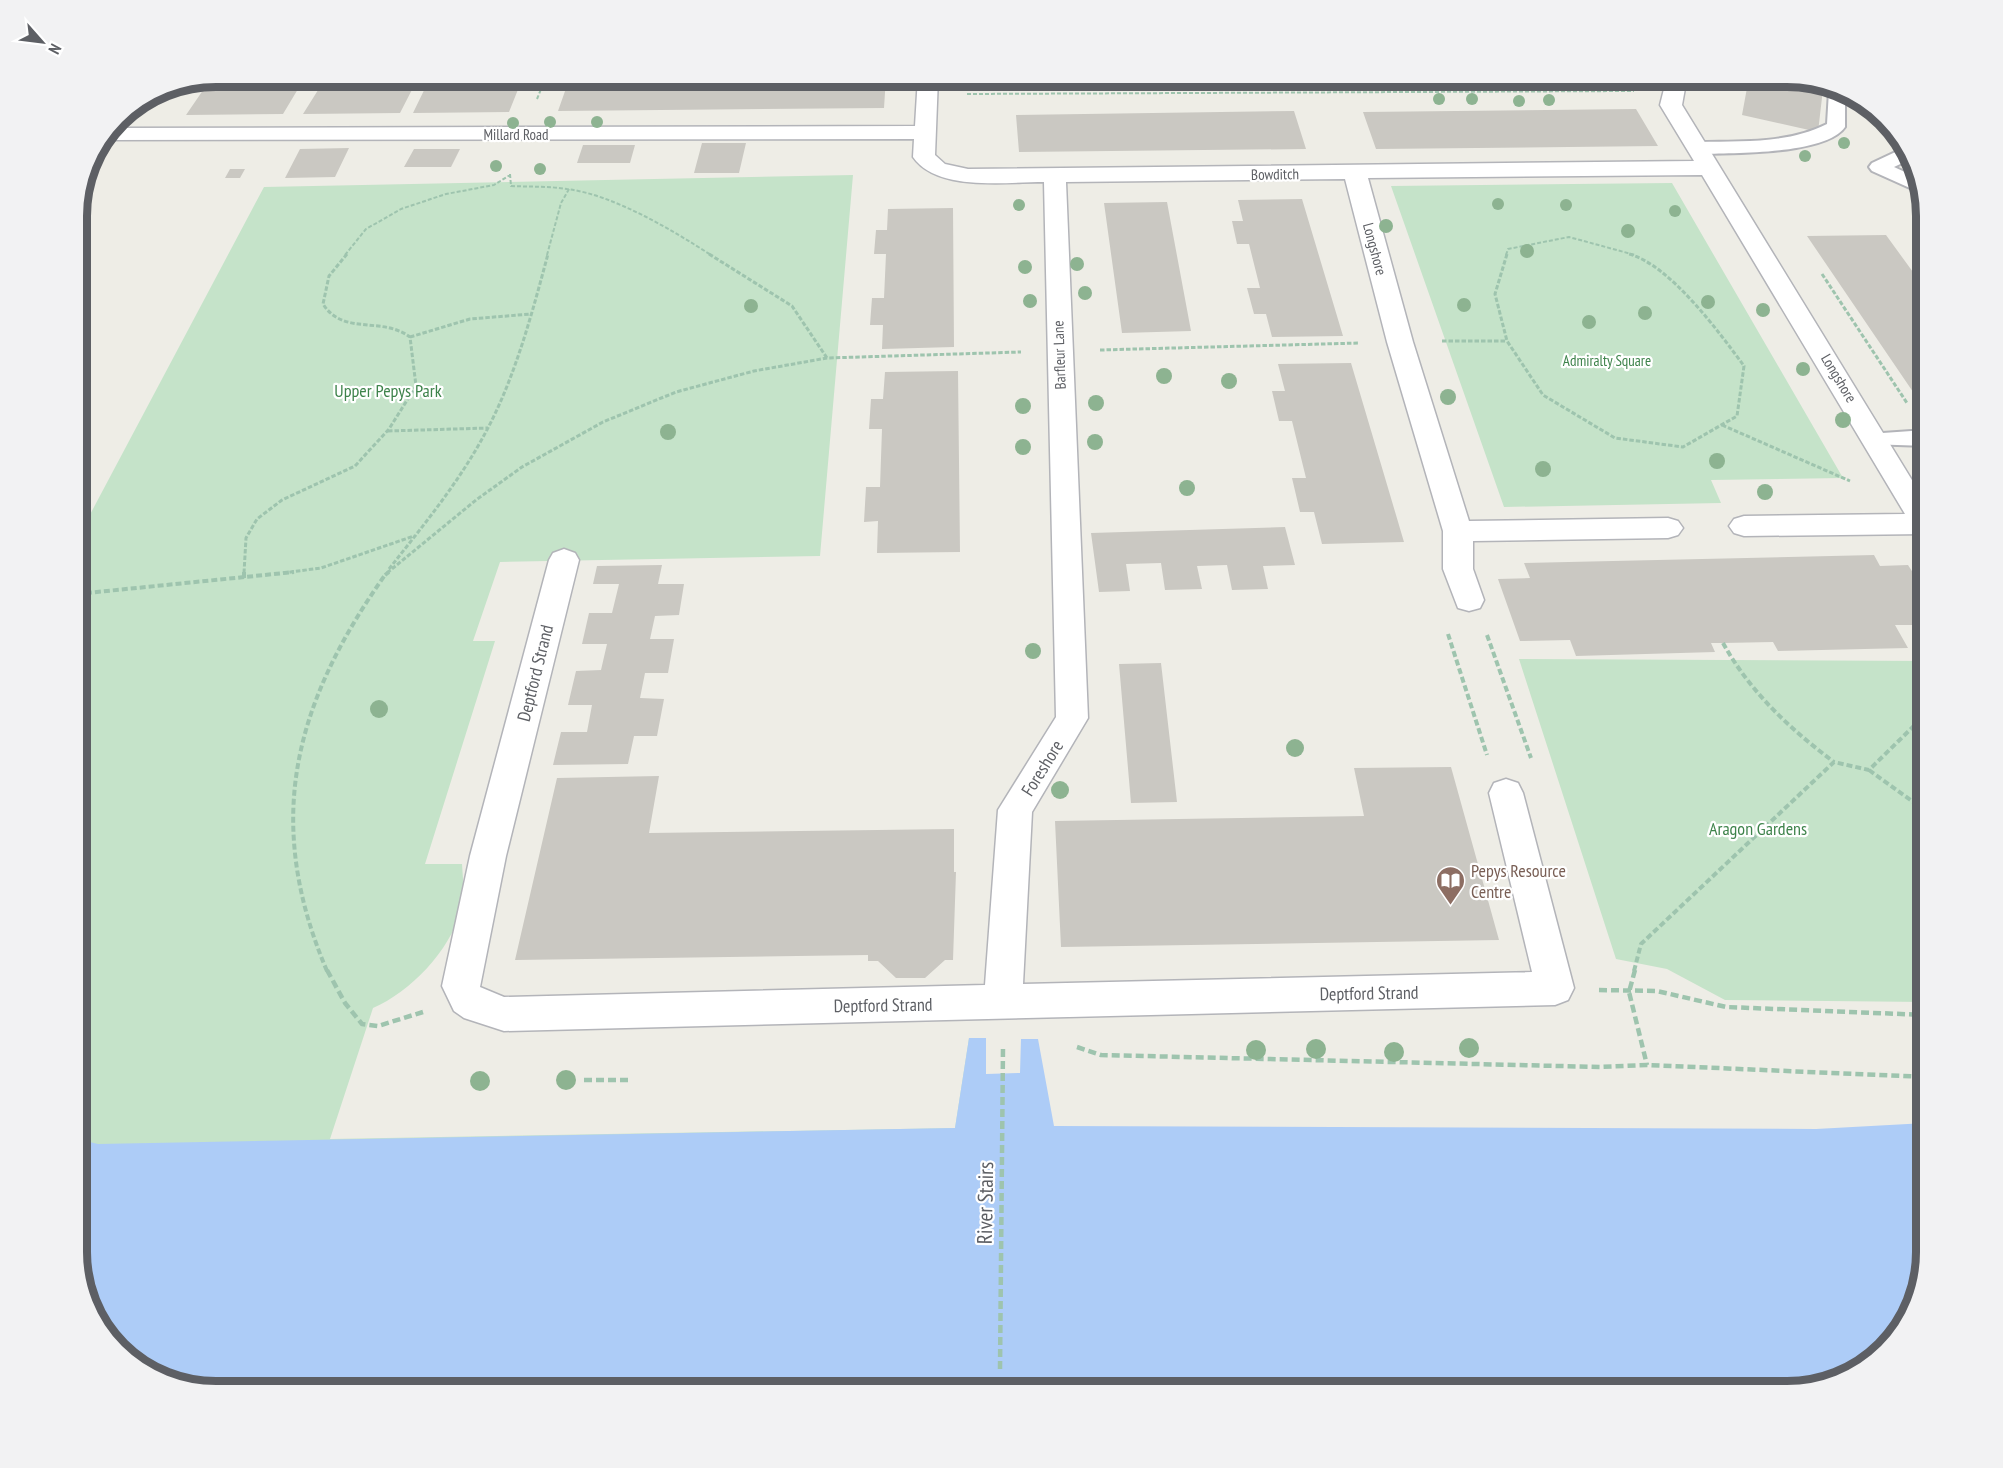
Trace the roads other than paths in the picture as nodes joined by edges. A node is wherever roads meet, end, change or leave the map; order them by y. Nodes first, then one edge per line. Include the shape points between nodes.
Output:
1 (927, 87) edge
2 (1674, 87) edge
3 (1840, 98) edge
4 (926, 132) junction
5 (116, 135) edge
6 (1699, 148) junction
7 (1901, 156) edge
8 (1712, 168) junction
9 (1355, 173) junction
10 (1055, 177) junction
11 (1912, 183) edge
12 (1916, 438) edge
13 (1876, 439) junction
14 (1916, 508) edge
15 (1916, 524) edge
16 (1744, 526) dead end
17 (1668, 528) dead end
18 (1458, 531) junction
19 (1066, 533) joint
20 (564, 560) dead end
21 (1469, 600) road end
22 (1506, 793) road end
23 (1003, 1021) junction

1 - 4 street, Bowditch
2 - 6 street, Longshore via 1671,105
3 - 6 lane via 1836,127 1819,137 1787,145
4 - 5 street, Millard Road
4 - 10 street, Bowditch via 924,157 937,169 968,176
6 - 8 street, Longshore
7 - 11 lane via 1879,168
8 - 9 street, Bowditch
8 - 13 street, Longshore
9 - 10 street, Bowditch
9 - 18 street, Longshore
10 - 19 street, Barfleur Lane
12 - 13 lane
13 - 14 street, Longshore
15 - 16 street, Longshore
17 - 18 street
18 - 21 street, Longshore via 1458,569
19 - 23 street, Foreshore via 1072,718 1015,810
20 - 23 street, Deptford Strand via 465,959 460,986 467,999 487,1011 504,1014
22 - 23 street, Deptford Strand via 1555,988

